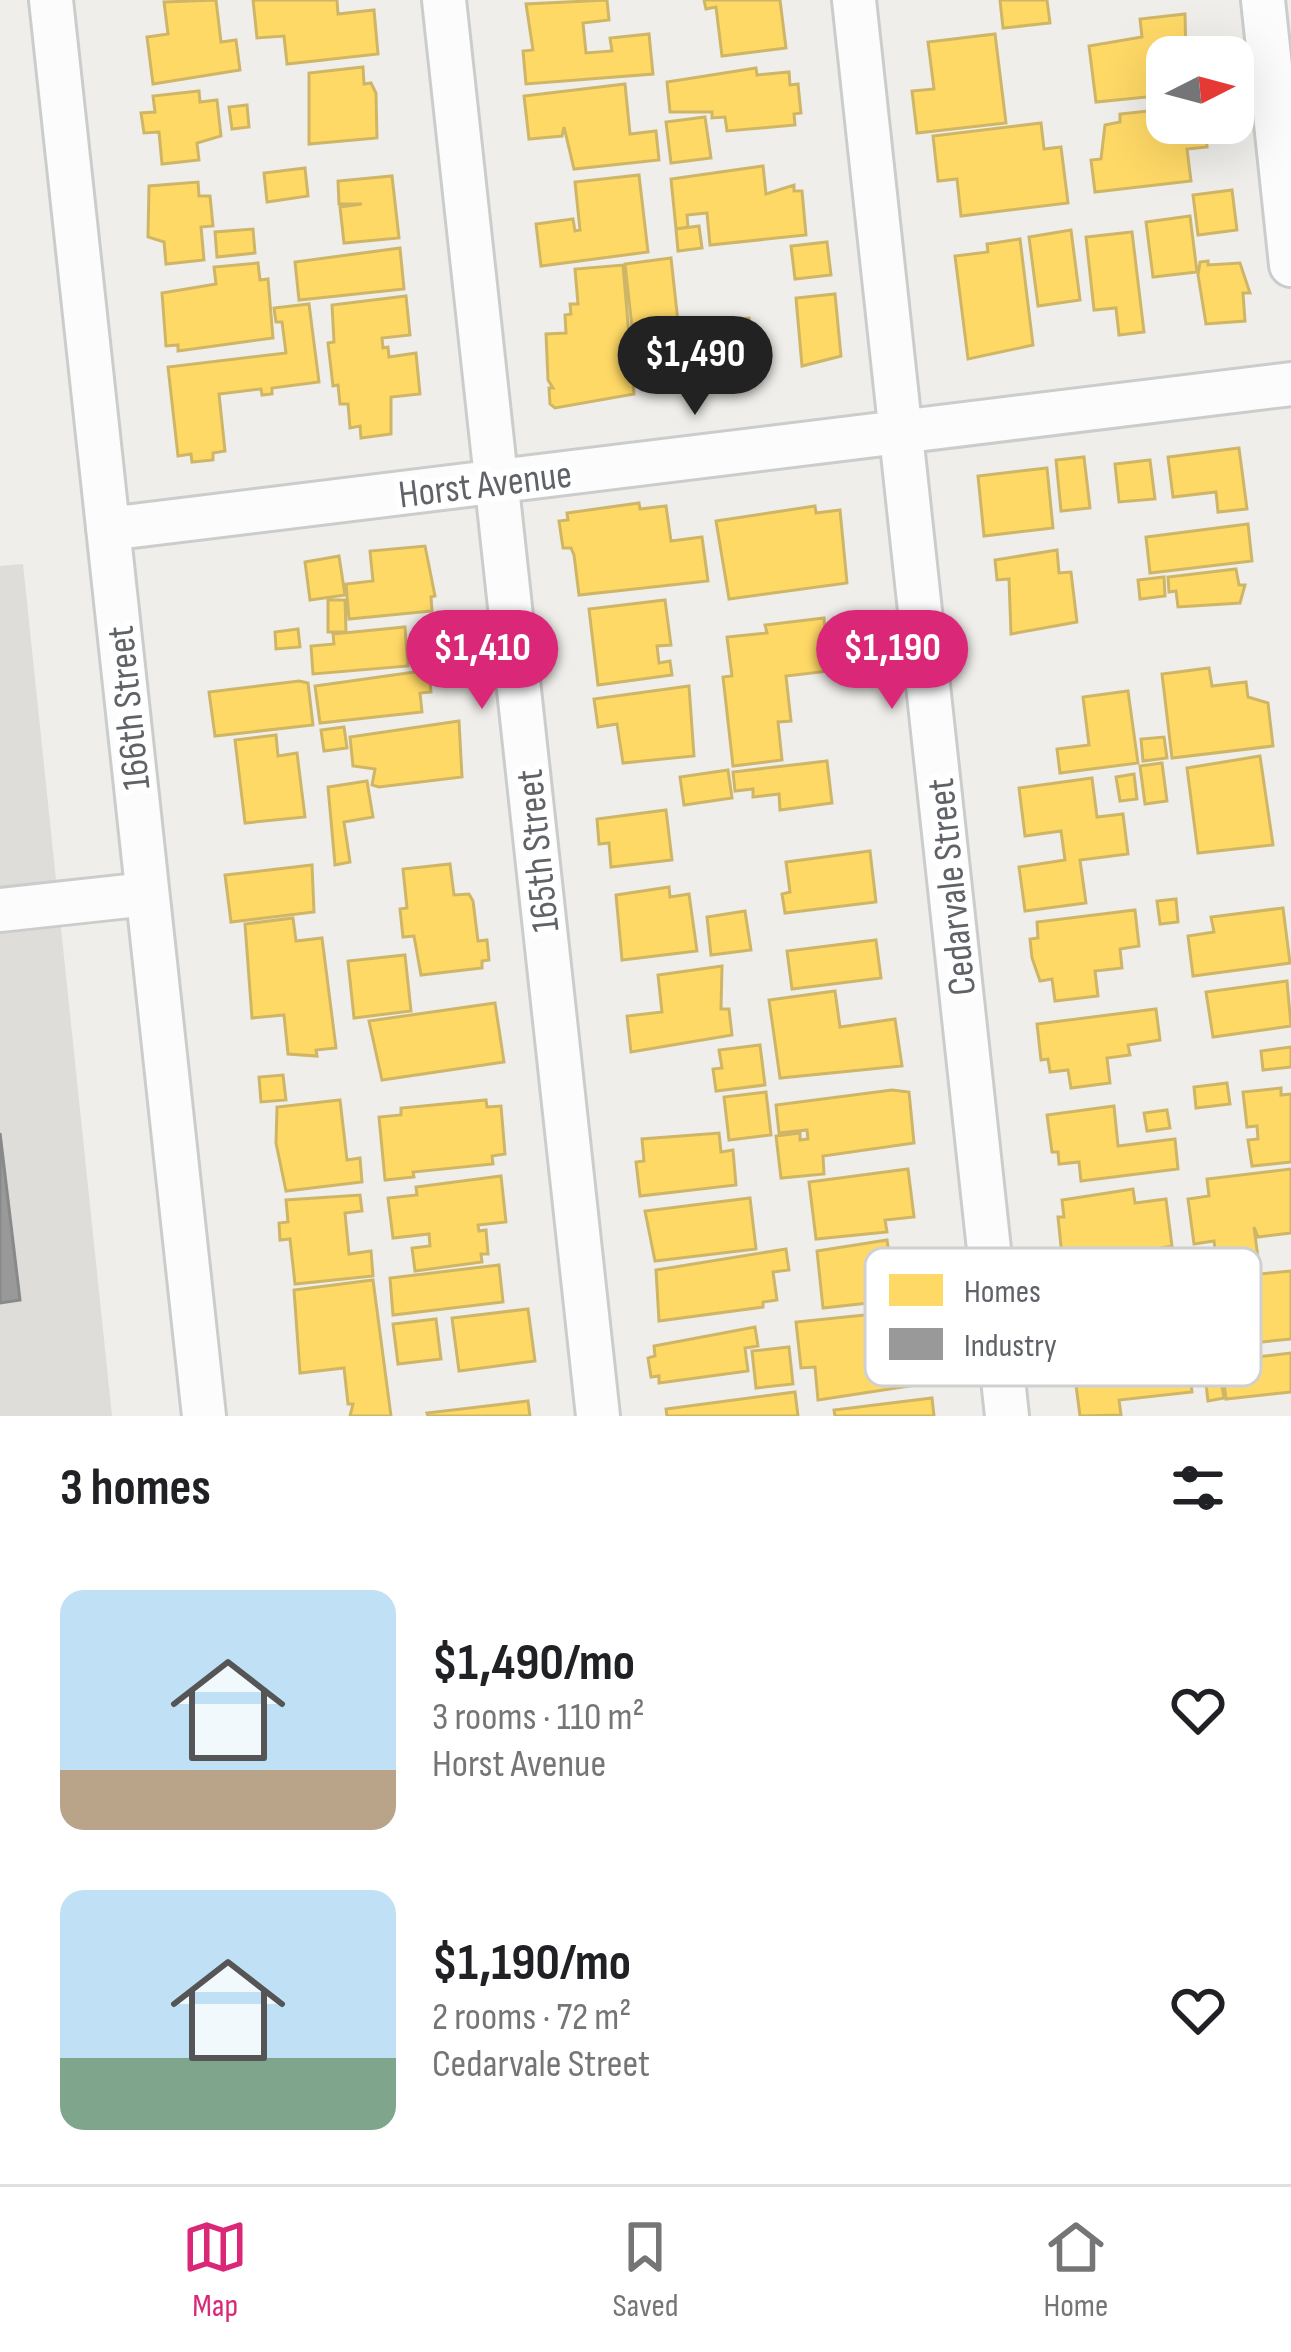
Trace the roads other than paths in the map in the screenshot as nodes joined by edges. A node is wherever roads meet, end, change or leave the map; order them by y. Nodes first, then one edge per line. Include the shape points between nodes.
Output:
1 (51, 0) edge
2 (443, 0) edge
3 (854, 0) edge
4 (1263, 0) edge
5 (1291, 265) edge
6 (1291, 384) edge
7 (901, 431) junction
8 (496, 481) junction
9 (108, 530) junction
10 (147, 895) junction
11 (0, 910) edge
12 (989, 1248) edge
13 (1004, 1386) edge
14 (204, 1416) edge
15 (598, 1416) edge
16 (1007, 1416) edge

1 - 9 street, 166th Street
2 - 8 street, 165th Street
3 - 7 street, Cedarvale Street
4 - 5 street
6 - 7 street, Horst Avenue
7 - 8 street, Horst Avenue
7 - 12 street, Cedarvale Street
8 - 9 street, Horst Avenue
8 - 15 street, 165th Street
9 - 10 street, 166th Street
10 - 11 street
10 - 14 street, 166th Street
13 - 16 street, Cedarvale Street

